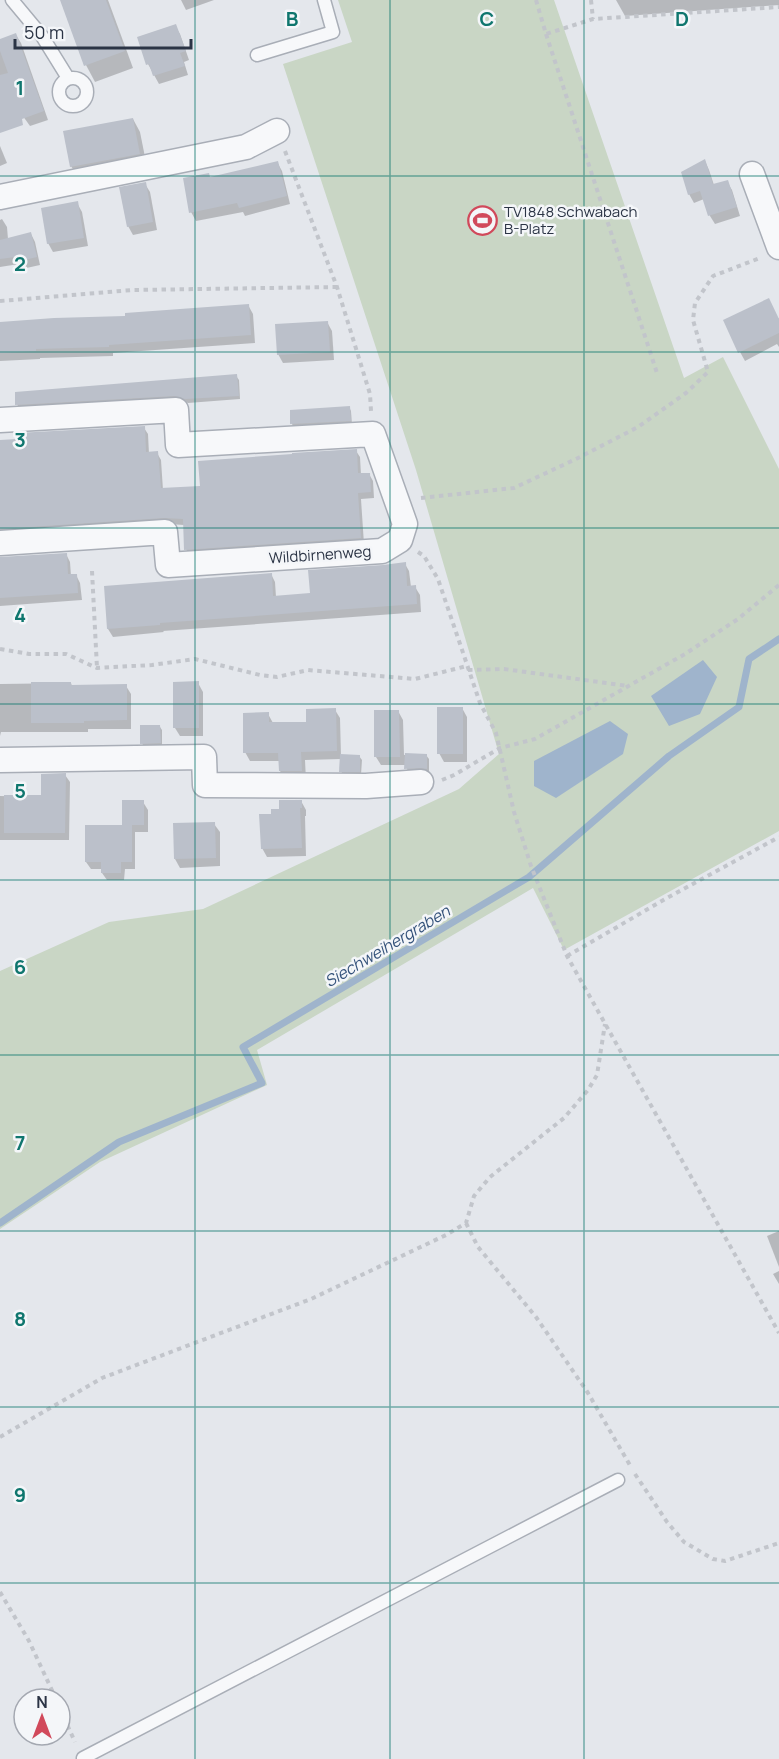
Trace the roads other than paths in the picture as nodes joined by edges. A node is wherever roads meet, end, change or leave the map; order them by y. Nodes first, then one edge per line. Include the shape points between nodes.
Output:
1 (12, 0) edge
2 (324, 0) edge
3 (257, 55) dead end
4 (68, 78) dead end
5 (277, 131) road end
6 (752, 174) dead end
7 (0, 197) edge
8 (774, 251) edge
9 (0, 420) edge
10 (0, 543) edge
11 (0, 760) edge
12 (421, 782) road end
13 (618, 1480) dead end
14 (83, 1758) edge

1 - 4 lane via 42,36
2 - 3 lane via 333,32
5 - 7 street via 246,147
6 - 8 street
9 - 10 street, Wildbirnenweg via 176,410 178,445 373,434 405,524 400,540 382,551 168,565 165,532
11 - 12 street via 204,757 205,785 366,786
13 - 14 lane

